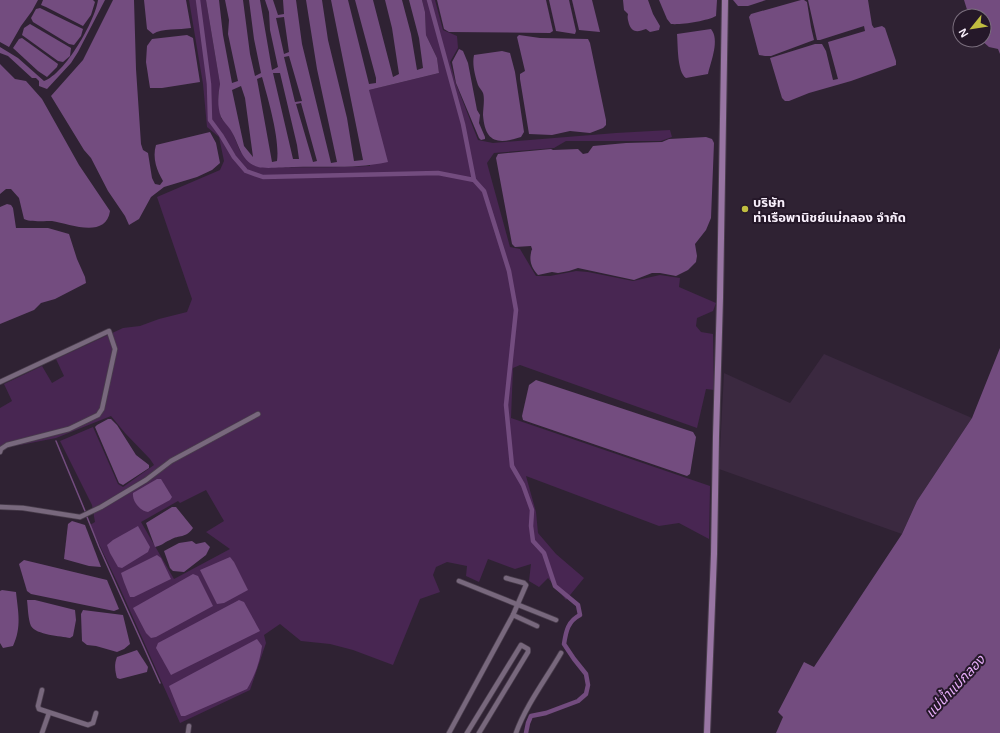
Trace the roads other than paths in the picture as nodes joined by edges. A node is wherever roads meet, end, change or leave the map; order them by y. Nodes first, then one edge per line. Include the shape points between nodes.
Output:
1 (725, 0) edge
2 (0, 382) edge
3 (258, 414) dead end
4 (0, 452) edge
5 (0, 507) edge
6 (506, 578) dead end
7 (459, 581) dead end
8 (518, 604) junction
9 (513, 615) junction
10 (556, 620) dead end
11 (537, 626) dead end
12 (561, 653) dead end
13 (42, 690) dead end
14 (49, 713) junction
15 (96, 713) dead end
16 (189, 726) dead end
17 (42, 733) edge
18 (188, 733) edge
19 (449, 733) edge
20 (467, 733) edge
21 (479, 733) edge
22 (516, 733) edge
23 (707, 733) edge

1 - 23 street via 720,298
2 - 4 street via 109,331 115,348 102,409 98,415 69,429 8,445
3 - 5 street via 171,461 146,480 80,517
6 - 8 street via 526,585
7 - 8 street
8 - 9 street
8 - 10 street
9 - 11 street
9 - 19 street
12 - 22 street
13 - 14 street via 38,708
14 - 15 street via 90,725
14 - 17 street
16 - 18 street
20 - 21 street via 521,645 528,652

